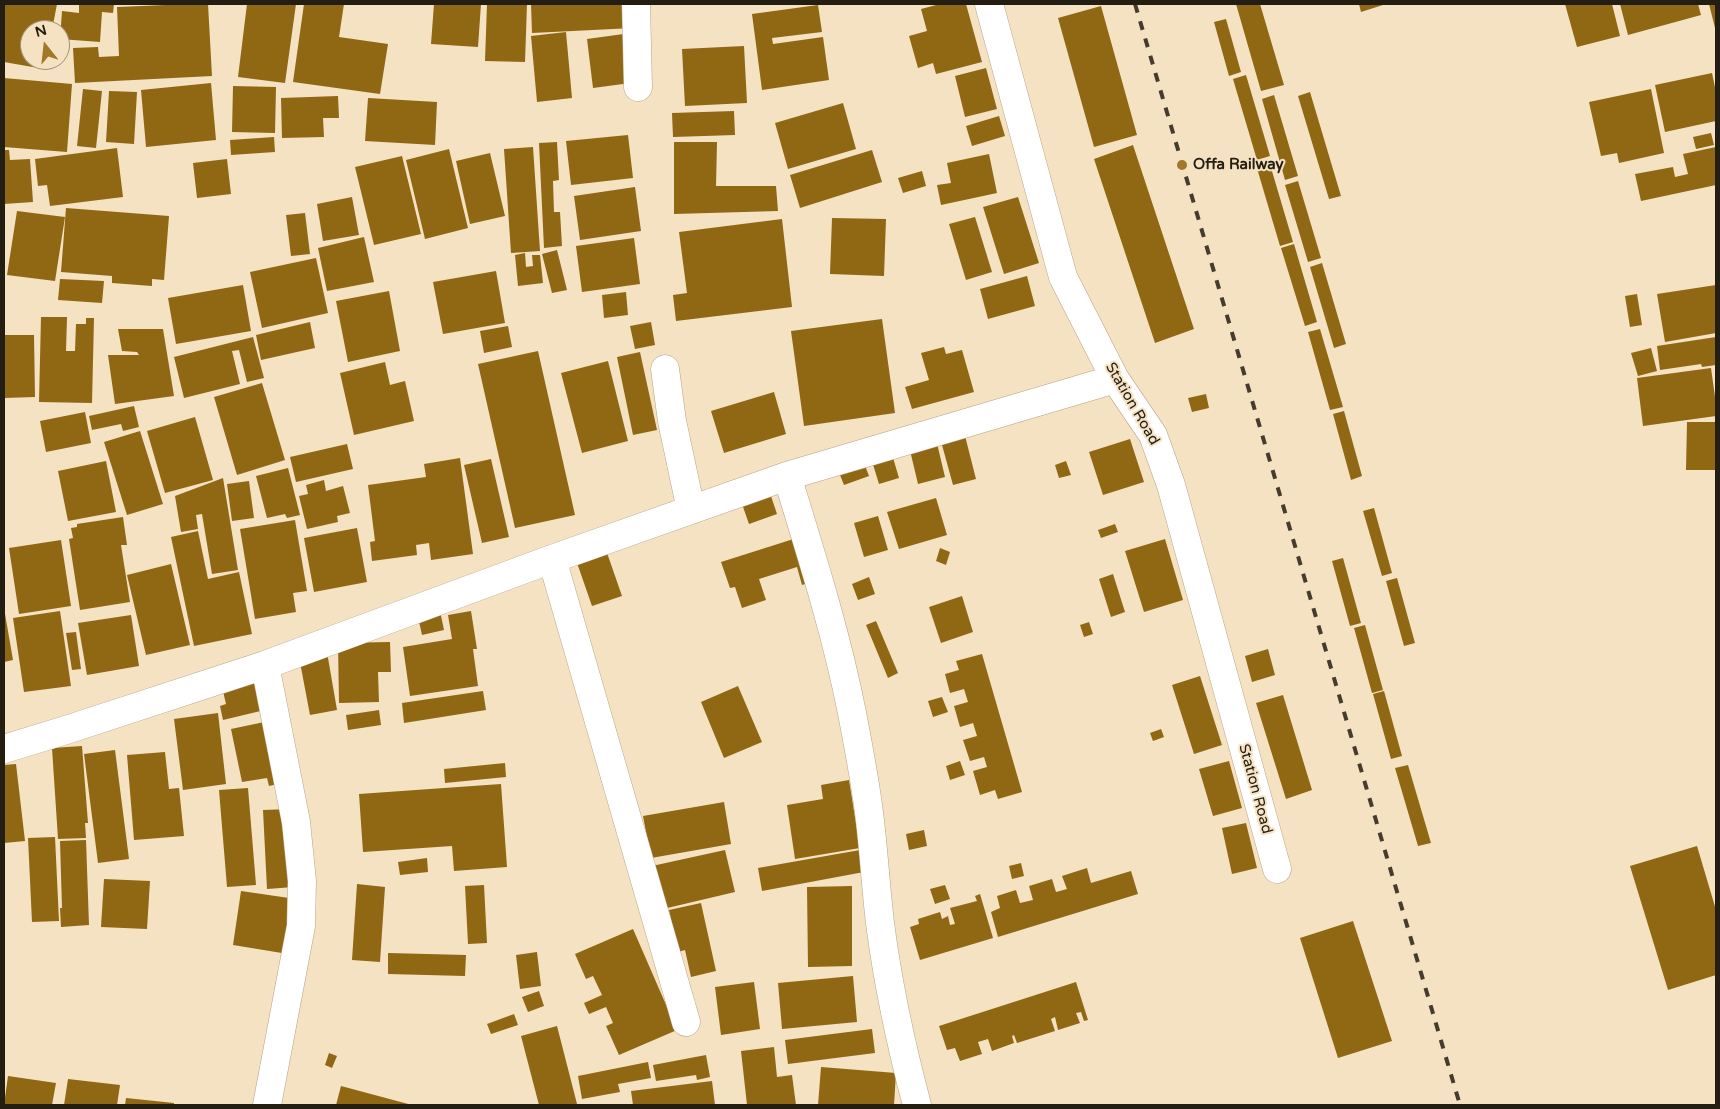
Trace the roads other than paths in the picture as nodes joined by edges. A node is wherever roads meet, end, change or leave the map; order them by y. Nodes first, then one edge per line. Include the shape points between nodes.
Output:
1 (636, 4) edge
2 (989, 4) edge
3 (638, 87) dead end
4 (664, 369) dead end
5 (1115, 379) junction
6 (787, 476) junction
7 (691, 510) junction
8 (552, 559) junction
9 (265, 664) junction
10 (4, 748) edge
11 (1276, 869) dead end
12 (686, 1022) dead end
13 (267, 1105) edge
14 (917, 1105) edge

1 - 3 street
2 - 5 street, Station Road via 1063,277
4 - 7 street
5 - 6 street
5 - 11 street, Station Road via 1153,435 1171,484
6 - 7 street
6 - 14 street via 825,596 852,714 870,820 880,923 890,984 901,1045
7 - 8 street
8 - 9 street
8 - 12 street
9 - 10 street
9 - 13 street via 296,822 302,881 301,926

